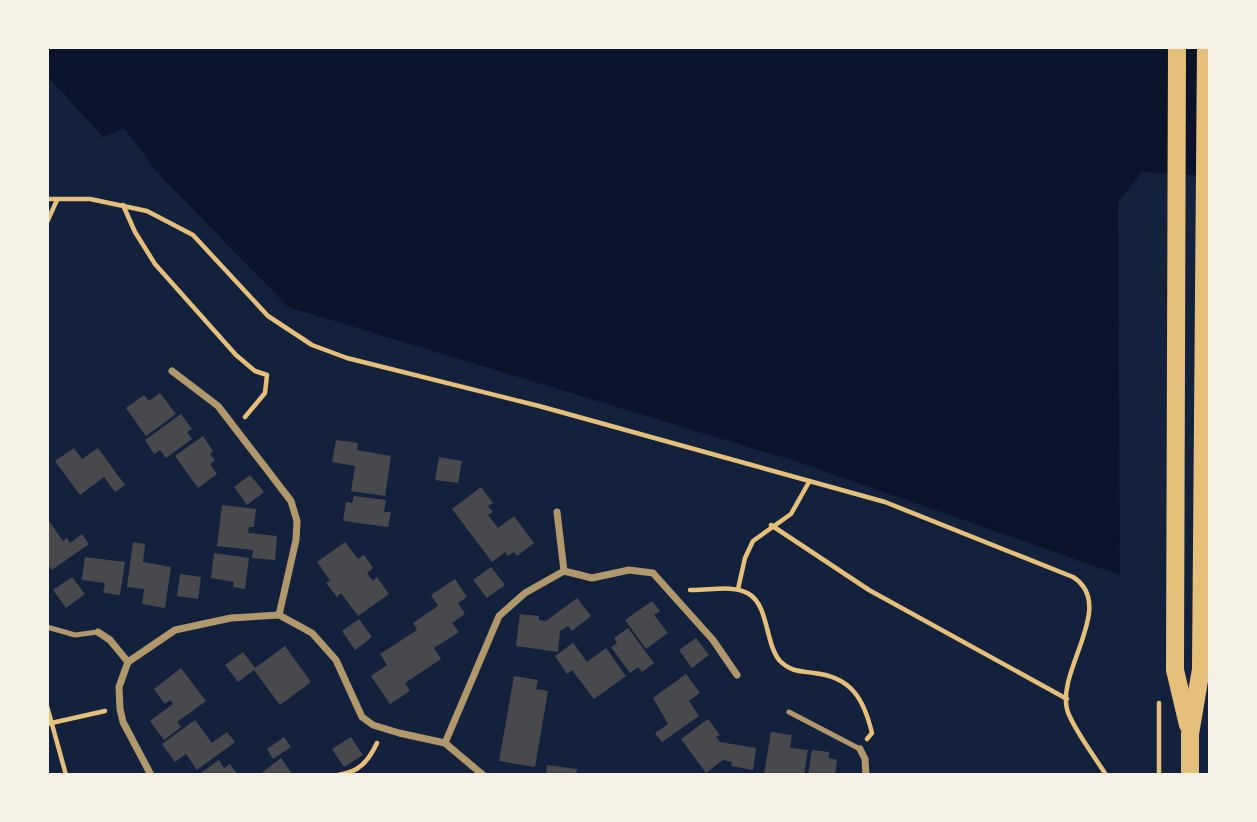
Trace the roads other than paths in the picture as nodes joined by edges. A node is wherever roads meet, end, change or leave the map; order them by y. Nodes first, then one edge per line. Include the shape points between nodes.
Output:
1 (1177, 47) edge
2 (1206, 47) edge
3 (172, 372) dead end
4 (557, 512) dead end
5 (564, 571) junction
6 (279, 615) junction
7 (47, 627) edge
8 (98, 632) joint
9 (128, 662) junction
10 (737, 675) dead end
11 (789, 712) dead end
12 (1190, 734) junction
13 (445, 743) junction
14 (860, 749) joint
15 (151, 775) edge
16 (483, 775) edge
17 (866, 775) edge
18 (1190, 775) edge

1 - 12 main road via 1175,670
2 - 12 main road via 1201,669
3 - 6 street via 218,406 295,510 292,566
4 - 5 street
5 - 10 street via 603,578 642,569 653,573 713,640
5 - 13 street via 525,593 499,616
6 - 9 street via 231,618 175,630
6 - 13 street via 323,645 344,673 355,709 373,725
7 - 8 lane via 75,635
8 - 9 street
9 - 15 street via 119,687 120,709
11 - 14 lane
12 - 18 main road
13 - 16 street
14 - 17 street

